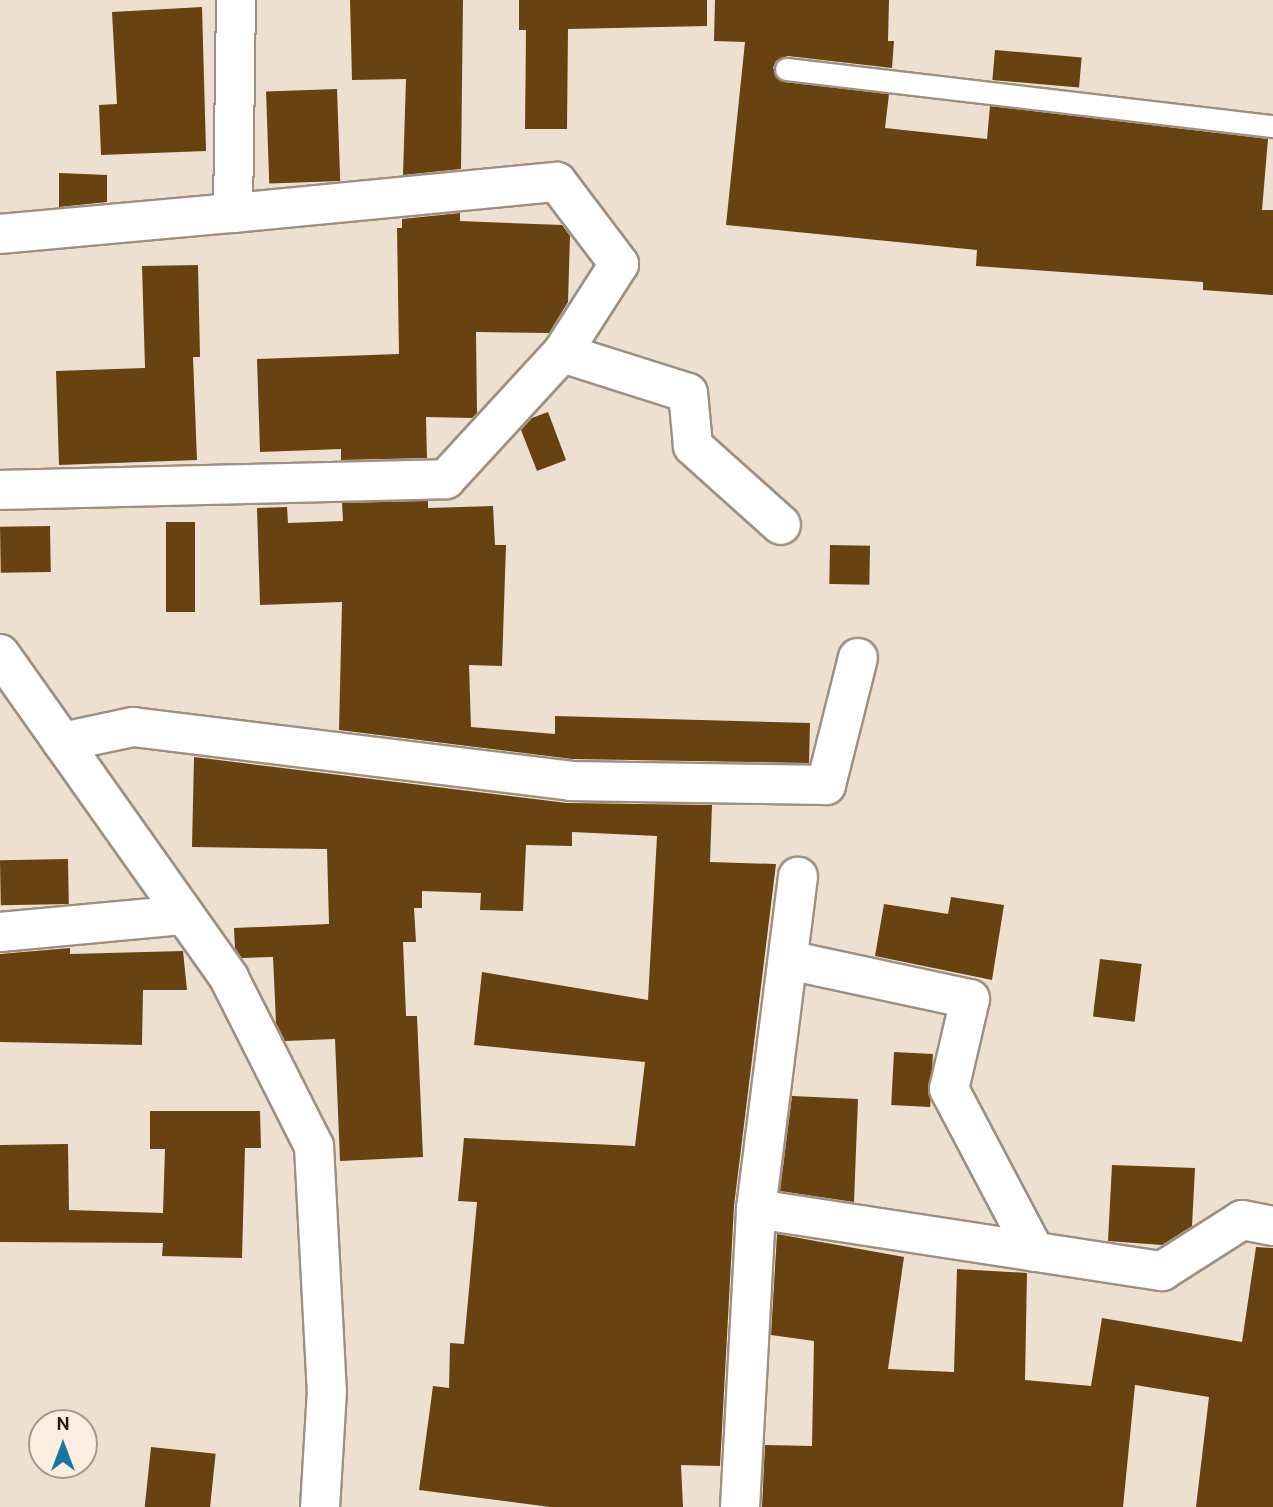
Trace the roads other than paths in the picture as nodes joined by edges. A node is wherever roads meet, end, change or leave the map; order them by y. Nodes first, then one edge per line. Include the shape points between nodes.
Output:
1 (236, 0) edge
2 (786, 69) dead end
3 (1273, 126) edge
4 (233, 213) junction
5 (0, 234) edge
6 (562, 353) junction
7 (0, 490) edge
8 (780, 525) dead end
9 (0, 654) edge
10 (858, 658) dead end
11 (62, 742) junction
12 (798, 877) dead end
13 (184, 915) junction
14 (0, 932) edge
15 (788, 960) junction
16 (756, 1209) junction
17 (1273, 1226) edge
18 (1035, 1252) junction
19 (320, 1507) edge
20 (740, 1507) edge

1 - 4 street
2 - 3 lane
4 - 5 street
4 - 6 street via 557,182 619,264
6 - 7 street via 446,478
6 - 8 street via 688,393 693,446
9 - 11 street
10 - 11 street via 826,785 570,781 133,727
11 - 13 street
12 - 15 street
13 - 14 street
13 - 19 street via 229,978 314,1146 327,1390
15 - 16 street
15 - 18 street via 970,999 949,1089
16 - 18 street
16 - 20 street
17 - 18 street via 1242,1220 1162,1271

